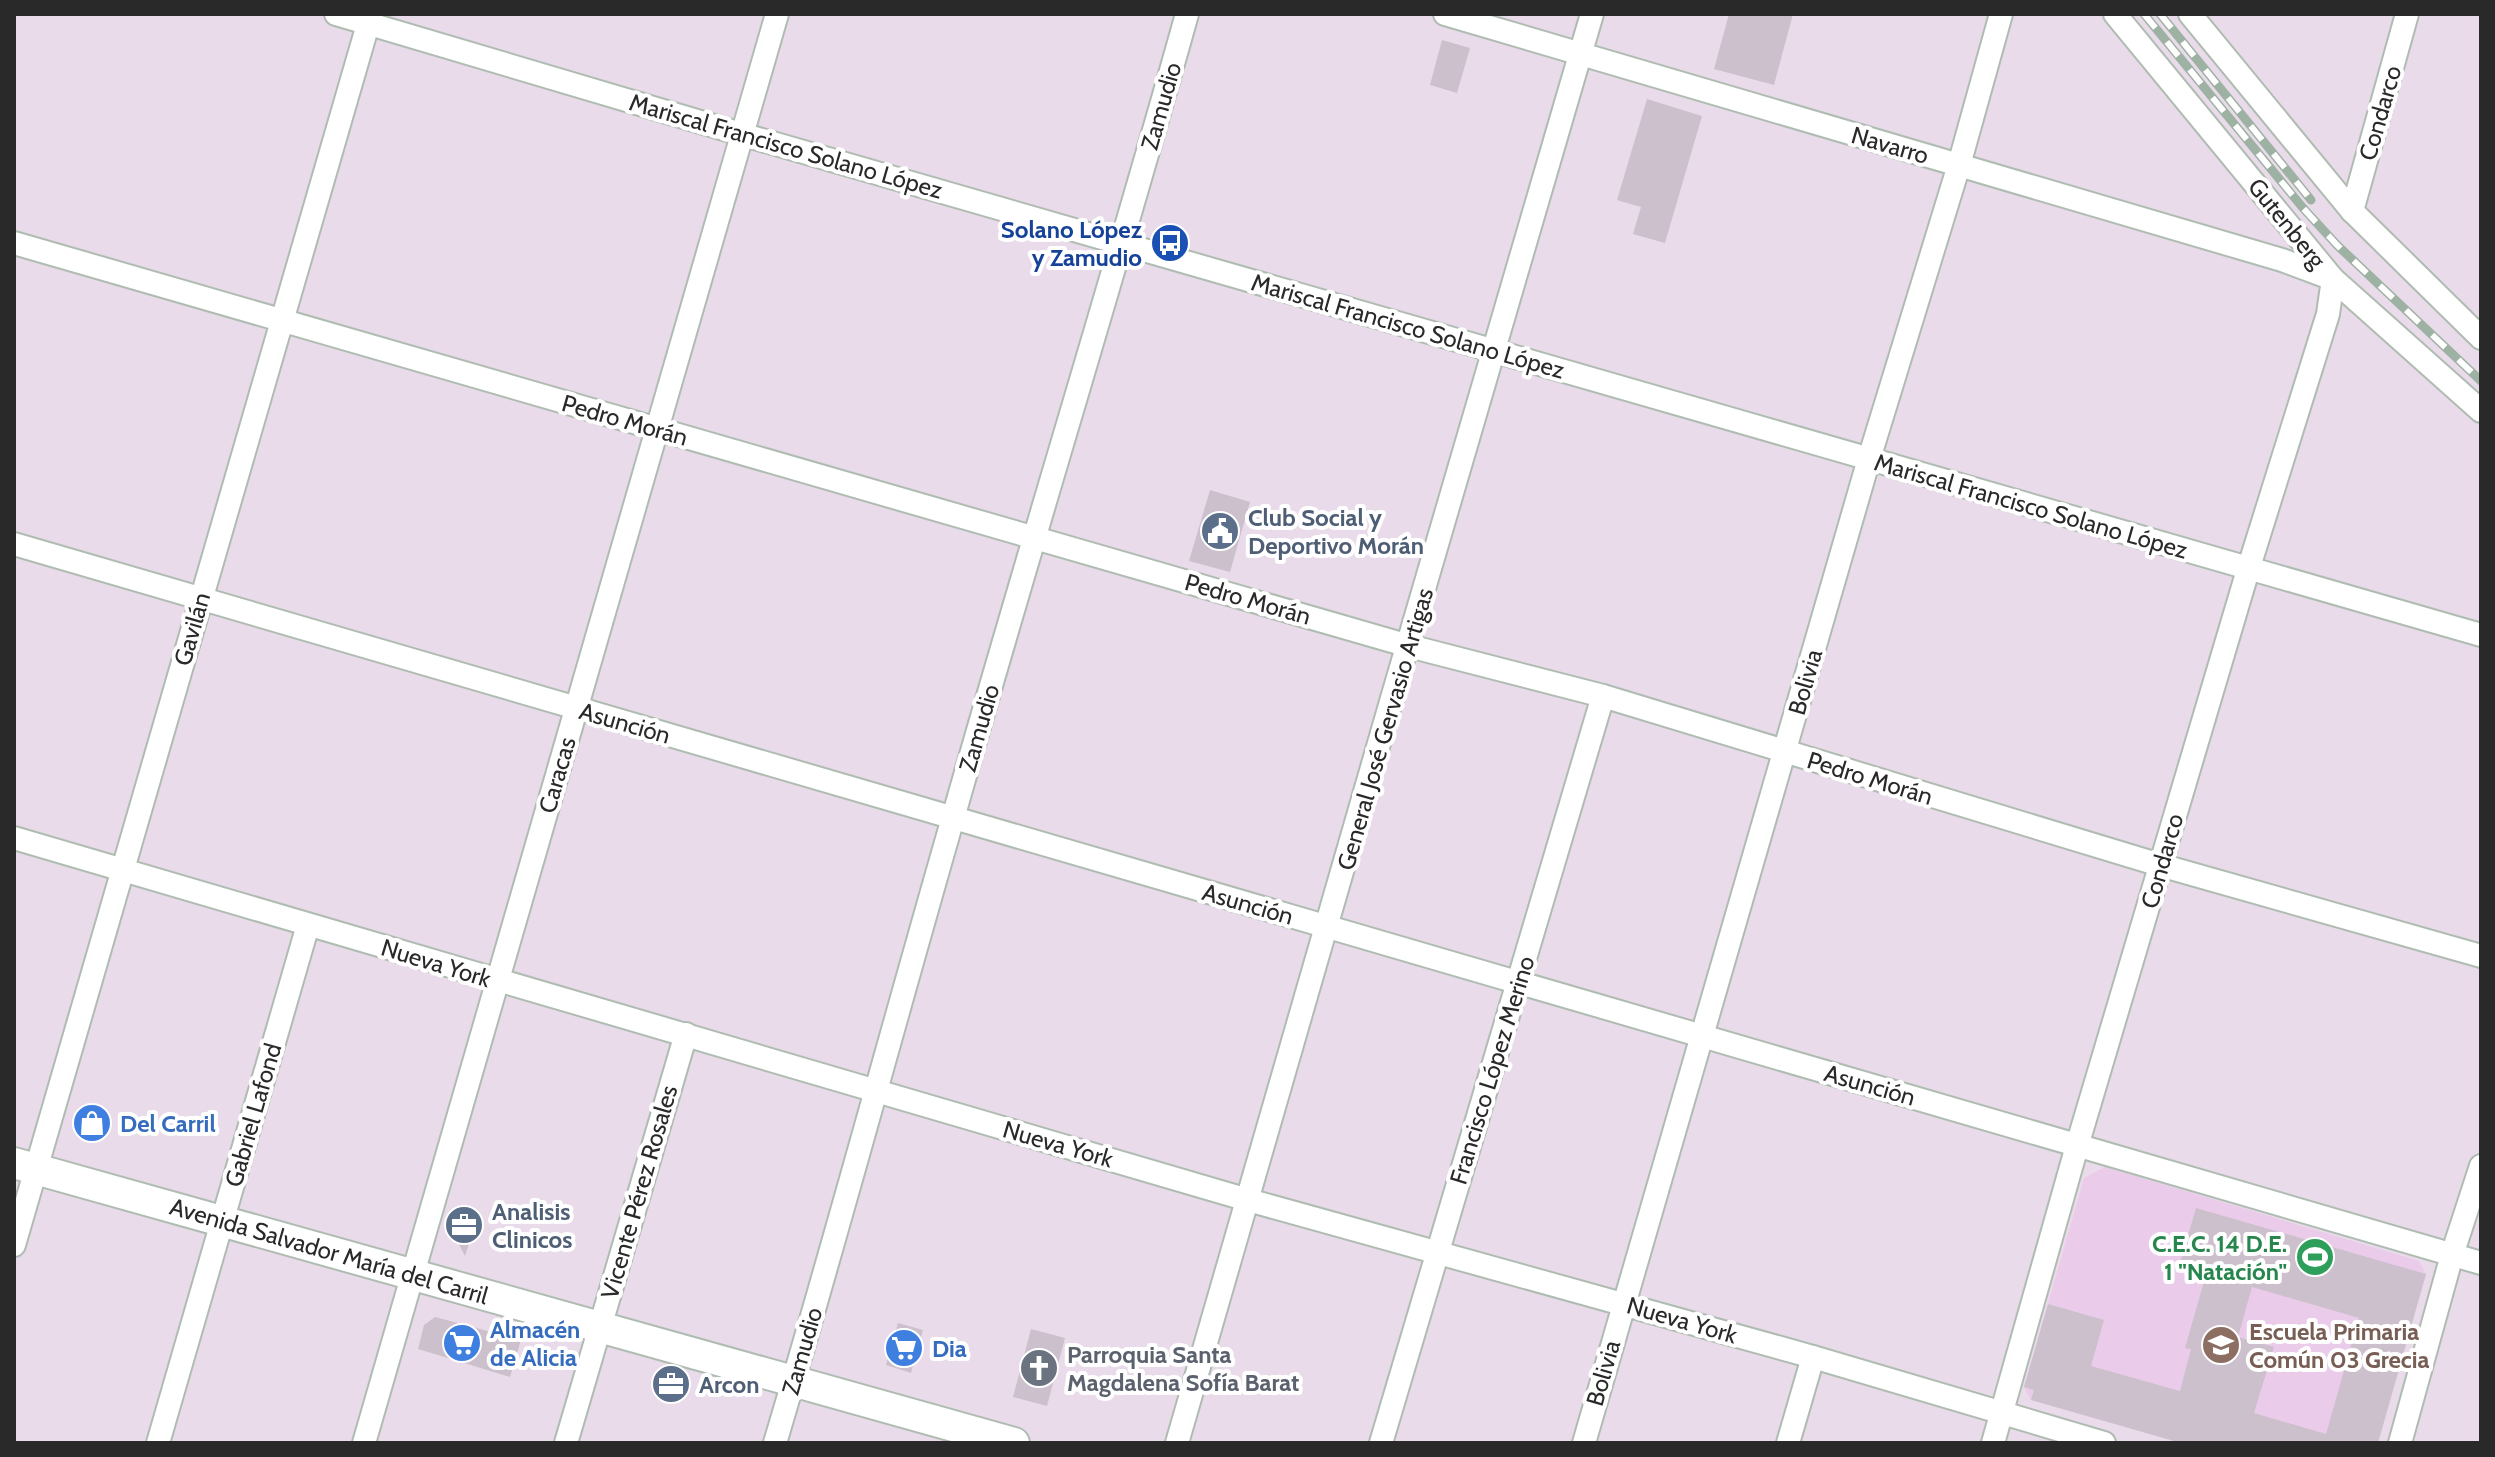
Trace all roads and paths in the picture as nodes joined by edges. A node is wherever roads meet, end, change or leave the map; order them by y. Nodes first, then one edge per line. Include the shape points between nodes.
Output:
1 (336, 14) edge
2 (777, 14) edge
3 (1187, 14) edge
4 (1445, 14) edge
5 (1592, 14) edge
6 (2001, 14) edge
7 (2115, 14) edge
8 (2190, 14) edge
9 (2407, 14) edge
10 (370, 19) edge
11 (1581, 54) junction
12 (741, 134) junction
13 (1959, 165) junction
14 (2352, 211) junction
15 (14, 243) edge
16 (1123, 244) junction
17 (2333, 279) junction
18 (281, 320) junction
19 (2470, 320) edge
20 (2481, 338) edge
21 (1492, 350) junction
22 (2481, 411) edge
23 (657, 429) junction
24 (1869, 459) junction
25 (1035, 537) junction
26 (14, 544) edge
27 (2248, 570) junction
28 (201, 599) junction
29 (2481, 635) edge
30 (1409, 646) junction
31 (1603, 696) junction
32 (576, 708) junction
33 (1785, 753) junction
34 (953, 818) junction
35 (14, 838) edge
36 (2160, 865) junction
37 (122, 870) junction
38 (308, 925) junction
39 (1328, 927) junction
40 (2481, 956) edge
41 (498, 982) junction
42 (1518, 983) junction
43 (686, 1034) junction
44 (1702, 1036) junction
45 (877, 1091) junction
46 (2077, 1146) junction
47 (25, 1166) edge
48 (2481, 1166) edge
49 (1248, 1200) junction
50 (221, 1221) junction
51 (14, 1245) edge
52 (1437, 1253) junction
53 (2452, 1255) junction
54 (2481, 1263) edge
55 (413, 1274) junction
56 (1623, 1304) junction
57 (600, 1327) junction
58 (1813, 1357) junction
59 (793, 1381) junction
60 (2002, 1413) junction
61 (158, 1443) edge
62 (364, 1443) edge
63 (566, 1443) edge
64 (775, 1443) edge
65 (1014, 1443) edge
66 (1177, 1443) edge
67 (1381, 1443) edge
68 (1584, 1443) edge
69 (1788, 1443) edge
70 (1993, 1443) edge
71 (2104, 1443) edge
72 (2400, 1443) edge

1 - 10 street, Mariscal Francisco Solano López
2 - 12 street, Caracas
3 - 16 street, Zamudio
4 - 11 street, Navarro
5 - 11 street, General José Gervasio Artigas
6 - 13 street, Bolivia
7 - 17 street, Gutenberg
8 - 14 street
9 - 14 street, Condarco
10 - 12 street, Mariscal Francisco Solano López
10 - 18 street, Gavilán
11 - 13 street, Navarro
11 - 21 street, General José Gervasio Artigas
12 - 16 street, Mariscal Francisco Solano López
12 - 23 street, Caracas
13 - 17 street, Navarro
13 - 24 street, Bolivia
14 - 19 street
15 - 18 street, Pedro Morán
16 - 21 street, Mariscal Francisco Solano López
16 - 25 street, Zamudio
17 - 22 street, Gutenberg
17 - 27 street, Condarco via 2328,314
18 - 23 street, Pedro Morán
18 - 28 street, Gavilán
19 - 20 street
21 - 24 street, Mariscal Francisco Solano López
21 - 30 street, General José Gervasio Artigas
23 - 25 street, Pedro Morán
23 - 32 street, Caracas
24 - 27 street, Mariscal Francisco Solano López
24 - 33 street, Bolivia
25 - 30 street, Pedro Morán
25 - 34 street, Zamudio
26 - 28 street, Asunción
27 - 29 street, Mariscal Francisco Solano López
27 - 36 street, Condarco
28 - 32 street, Asunción
28 - 37 street, Gavilán
30 - 31 street, Pedro Morán
30 - 39 street, General José Gervasio Artigas
31 - 33 street, Pedro Morán
31 - 42 street, Francisco López Merino
32 - 34 street, Asunción
32 - 41 street, Caracas
33 - 36 street, Pedro Morán
33 - 44 street, Bolivia
34 - 39 street, Asunción
34 - 45 street, Zamudio
35 - 37 street, Nueva York
36 - 40 street, Pedro Morán
36 - 46 street, Condarco
37 - 38 street, Nueva York
37 - 47 street, Gavilán
38 - 41 street, Nueva York
38 - 50 street, Gabriel Lafond
39 - 42 street, Asunción
39 - 49 street, General José Gervasio Artigas
41 - 43 street, Nueva York
41 - 55 street, Caracas
42 - 44 street, Asunción
42 - 52 street, Francisco López Merino
43 - 45 street, Nueva York
43 - 57 street, Vicente Pérez Rosales
44 - 46 street, Asunción
44 - 56 street, Bolivia
45 - 49 street, Nueva York
45 - 59 street, Zamudio
46 - 53 street, Asunción
46 - 60 street, Condarco
47 - 50 main road, Avenida Salvador María del Carril
47 - 51 street, Gavilán
48 - 53 street
49 - 52 street, Nueva York
49 - 66 street, General José Gervasio Artigas
50 - 55 main road, Avenida Salvador María del Carril
50 - 61 street, Gabriel Lafond
52 - 56 street, Nueva York
52 - 67 street, Francisco López Merino
53 - 54 street, Asunción
53 - 72 street
55 - 57 main road, Avenida Salvador María del Carril
55 - 62 street, Caracas
56 - 58 street, Nueva York
56 - 68 street, Bolivia
57 - 59 main road, Avenida Salvador María del Carril
57 - 63 street, Vicente Pérez Rosales
58 - 60 street, Nueva York
58 - 69 street
59 - 64 street, Zamudio
59 - 65 main road, Avenida Salvador María del Carril
60 - 70 street, Condarco
60 - 71 street, Nueva York

